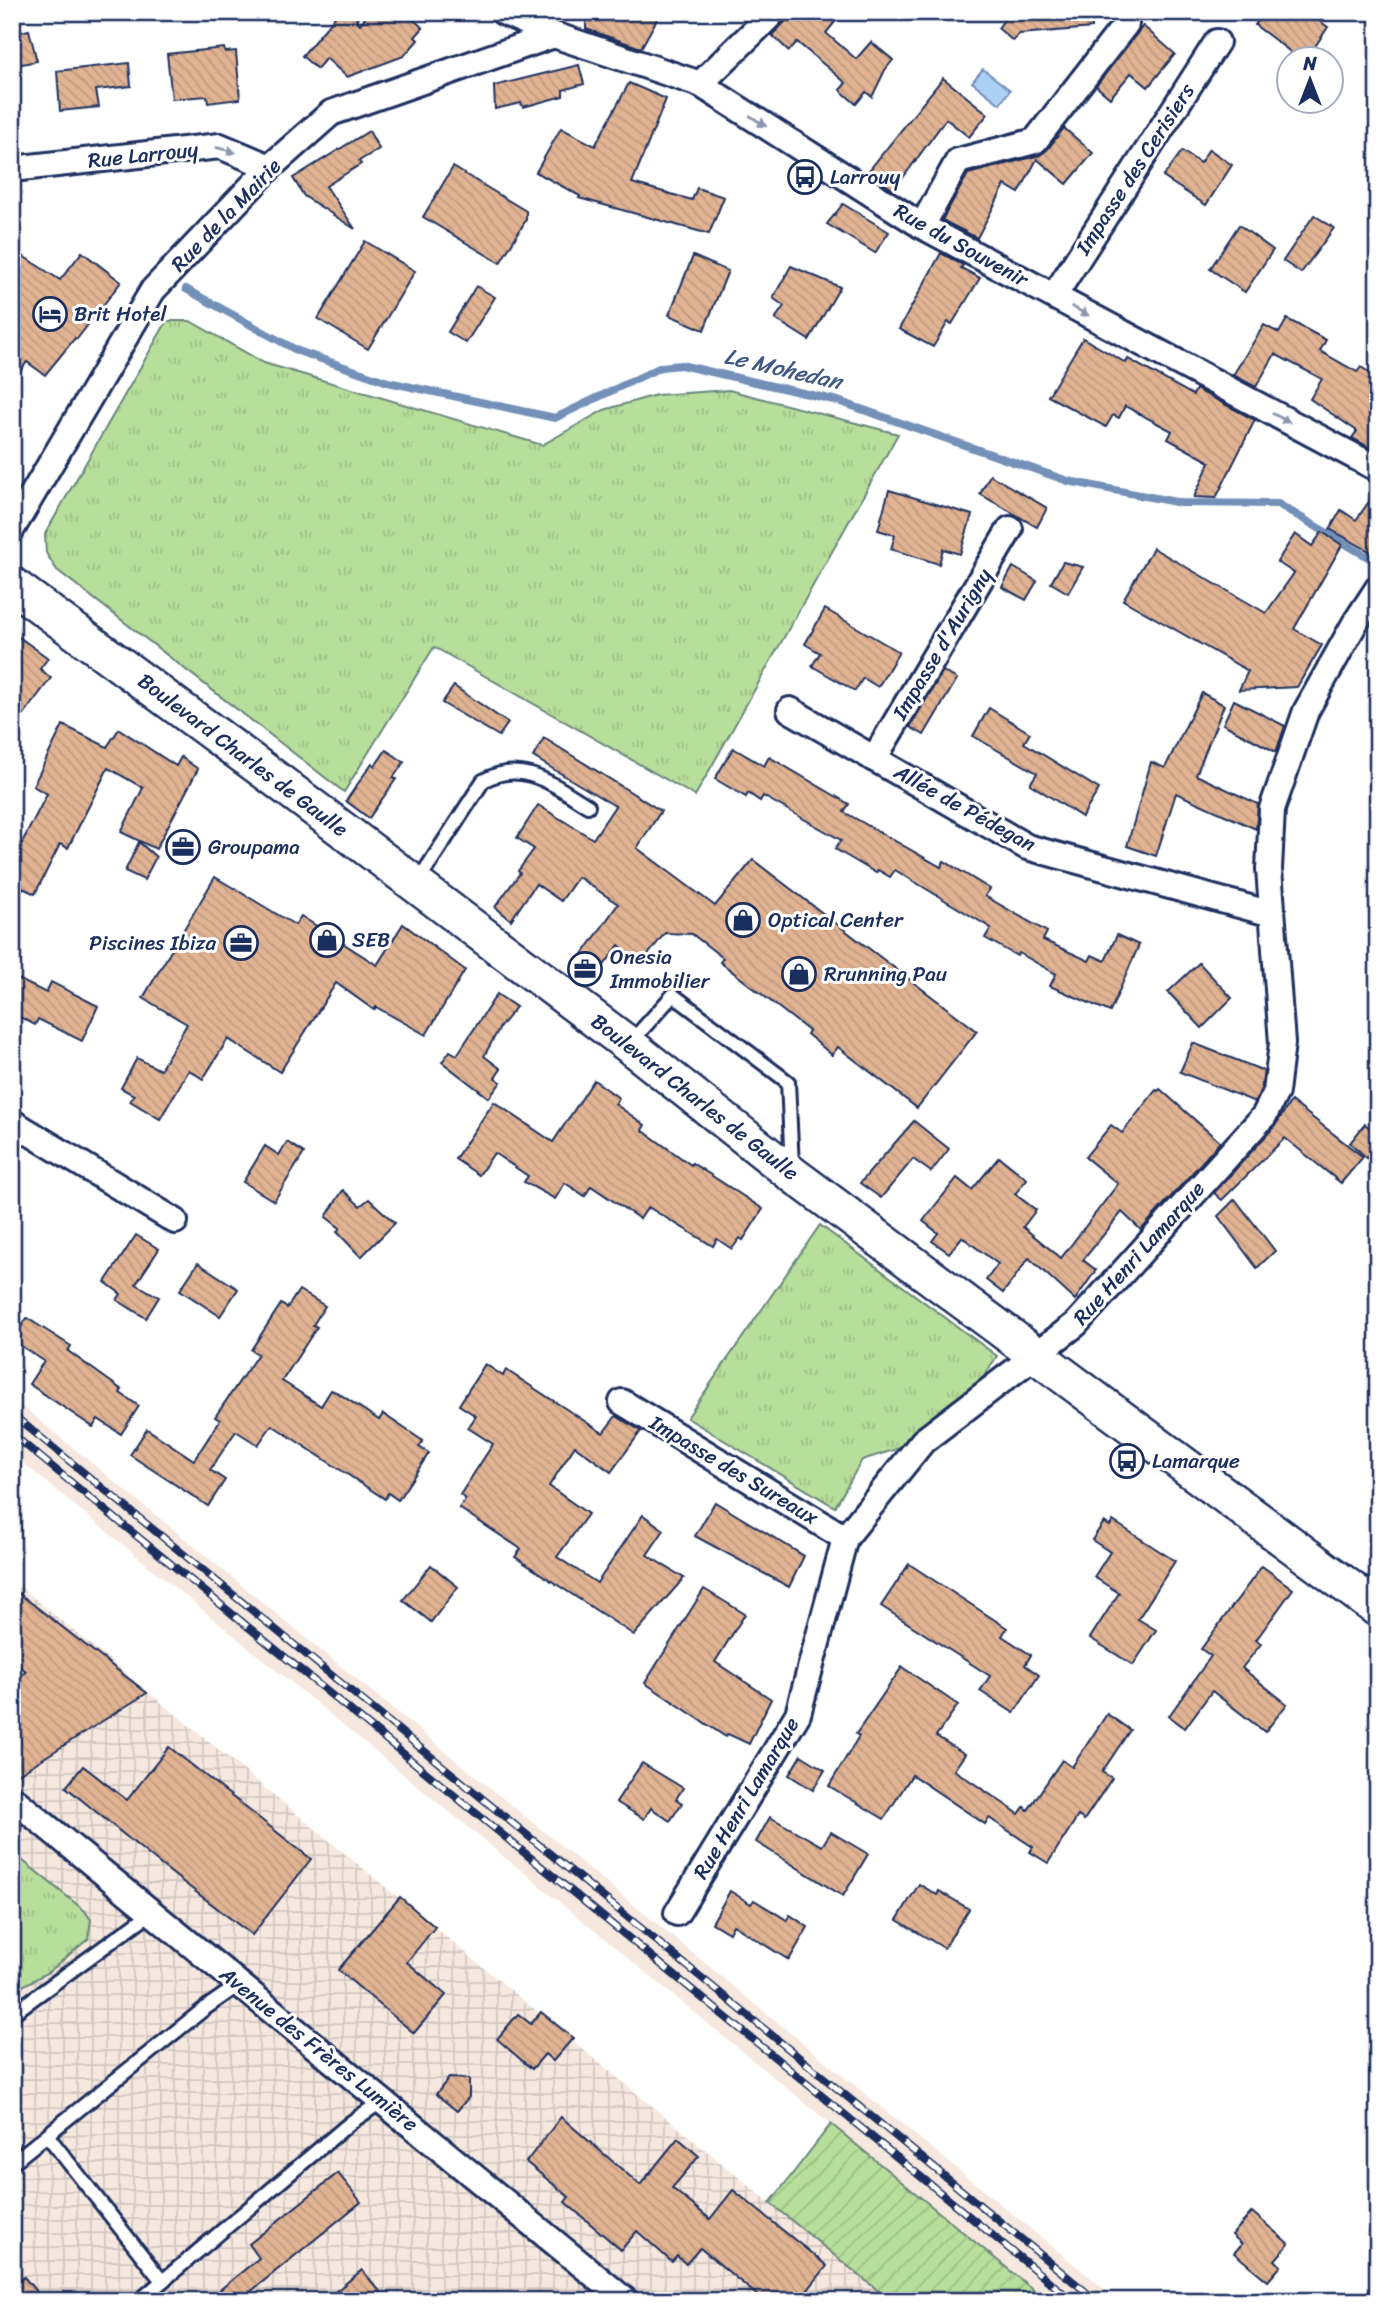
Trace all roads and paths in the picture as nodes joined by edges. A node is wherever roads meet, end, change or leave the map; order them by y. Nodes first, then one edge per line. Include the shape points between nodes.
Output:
1 (503, 12) edge
2 (774, 12) edge
3 (1126, 23) dead end
4 (554, 35) junction
5 (1217, 42) dead end
6 (700, 84) junction
7 (270, 167) junction
8 (12, 169) edge
9 (922, 226) junction
10 (1054, 296) junction
11 (1378, 470) edge
12 (12, 529) edge
13 (1010, 529) dead end
14 (1378, 588) edge
15 (13, 589) edge
16 (790, 710) dead end
17 (874, 759) junction
18 (588, 806) dead end
19 (416, 884) junction
20 (1272, 914) junction
21 (629, 1045) junction
22 (12, 1122) edge
23 (792, 1174) junction
24 (175, 1221) dead end
25 (1035, 1355) junction
26 (622, 1402) dead end
27 (845, 1538) junction
28 (1378, 1609) edge
29 (12, 1798) edge
30 (152, 1912) junction
31 (677, 1913) dead end
32 (240, 1984) junction
33 (12, 2014) edge
34 (382, 2101) junction
35 (47, 2135) junction
36 (12, 2163) edge
37 (162, 2281) junction
38 (139, 2301) edge
39 (626, 2301) edge

1 - 4 street, Rue du Souvenir
2 - 6 street
3 - 9 street via 1035,141 958,161
4 - 6 street, Rue du Souvenir
4 - 7 street, Rue de la Mairie via 331,113
5 - 10 street, Impasse des Cerisiers
6 -> 9 street, Rue du Souvenir
8 -> 7 street, Rue Larrouy via 220,146
7 - 12 street, Rue de la Mairie via 153,290
9 - 10 street, Rue du Souvenir
10 -> 11 street, Rue du Souvenir
13 - 17 street, Impasse d'Aurigny
14 - 20 street, Rue Henri Lamarque via 1306,711 1272,809
15 - 19 main road, Boulevard Charles de Gaulle
16 - 17 street, Allée de Pédegan
17 - 20 street, Allée de Pédegan via 1027,847
18 - 19 lane via 547,781 519,771 496,774 483,781
19 - 21 main road, Boulevard Charles de Gaulle
20 - 25 street, Rue Henri Lamarque via 1282,1044 1276,1091 1264,1116 1076,1324
21 - 23 main road, Boulevard Charles de Gaulle
21 - 23 lane via 673,995 788,1082
22 - 24 street
23 - 25 main road, Boulevard Charles de Gaulle
25 - 27 street, Rue Henri Lamarque via 923,1441
25 - 28 main road, Boulevard Charles de Gaulle
26 - 27 street, Impasse des Sureaux
27 - 31 street, Rue Henri Lamarque via 798,1714
29 - 30 street, Avenue des Frères Lumière
30 - 32 street, Avenue des Frères Lumière
30 - 33 lane
32 - 34 street, Avenue des Frères Lumière
32 - 35 lane
34 - 37 lane via 349,2123
34 - 39 street, Avenue des Frères Lumière
35 - 36 lane
35 - 37 lane
37 - 38 lane

